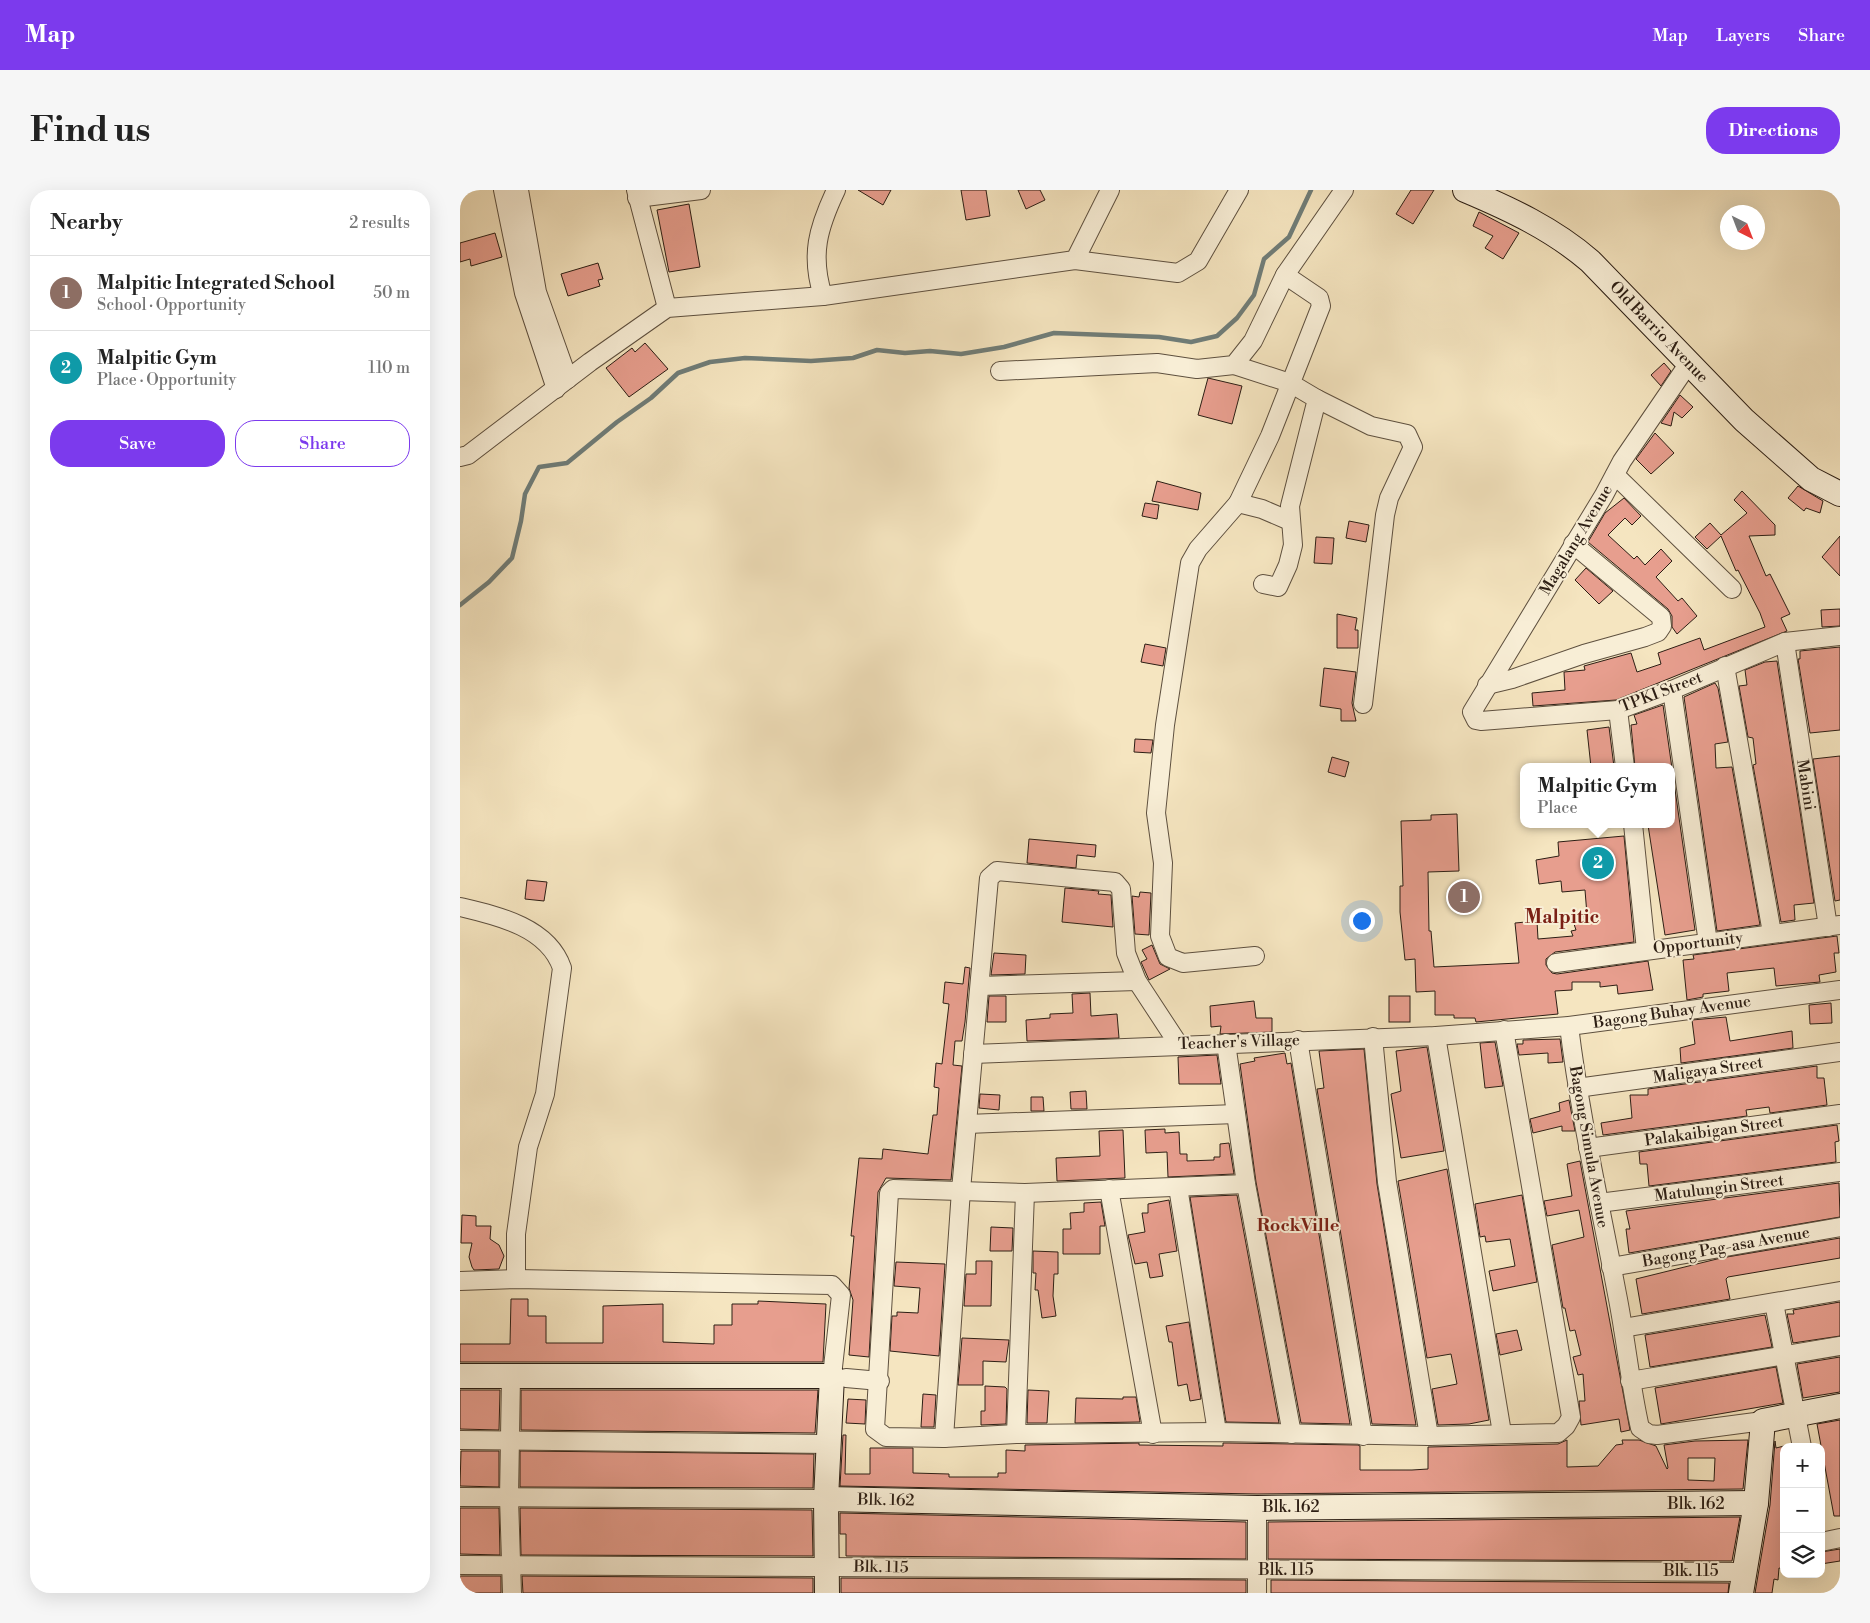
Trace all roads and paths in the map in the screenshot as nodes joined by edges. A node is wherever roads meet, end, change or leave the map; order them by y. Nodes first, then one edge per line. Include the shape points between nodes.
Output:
1 (504, 190) edge
2 (519, 190) edge
3 (701, 190) edge
4 (836, 190) edge
5 (1110, 190) edge
6 (1239, 190) edge
7 (1344, 190) edge
8 (1465, 190) edge
9 (636, 194) edge
10 (1494, 195) edge
11 (1075, 260) junction
12 (1284, 275) junction
13 (823, 296) junction
14 (666, 308) junction
15 (1689, 363) junction
16 (1234, 365) junction
17 (1000, 371) dead end
18 (1290, 383) junction
19 (562, 384) junction
20 (1317, 399) junction
21 (460, 457) edge
22 (1615, 475) junction
23 (1840, 494) edge
24 (1238, 503) junction
25 (1290, 520) junction
26 (1574, 544) junction
27 (1264, 584) dead end
28 (1732, 589) dead end
29 (1840, 636) edge
30 (1785, 642) junction
31 (1725, 666) junction
32 (1488, 685) junction
33 (1672, 690) junction
34 (1363, 704) dead end
35 (1618, 710) junction
36 (1476, 720) joint
37 (1625, 763) edge
38 (1633, 828) edge
39 (460, 907) edge
40 (1834, 926) edge
41 (1772, 933) junction
42 (1708, 943) junction
43 (1646, 950) junction
44 (1255, 956) dead end
45 (1556, 963) dead end
46 (1137, 981) junction
47 (980, 986) junction
48 (1840, 990) edge
49 (1569, 1026) junction
50 (1504, 1030) junction
51 (1436, 1036) junction
52 (1373, 1037) junction
53 (1298, 1040) junction
54 (1226, 1043) junction
55 (1179, 1045) junction
56 (1840, 1052) edge
57 (973, 1054) junction
58 (1577, 1088) junction
59 (1236, 1114) junction
60 (1840, 1114) edge
61 (968, 1124) junction
62 (1588, 1148) junction
63 (1840, 1172) edge
64 (1246, 1184) junction
65 (1178, 1187) junction
66 (1109, 1189) junction
67 (961, 1190) junction
68 (1025, 1193) junction
69 (1599, 1203) junction
70 (1840, 1227) edge
71 (1611, 1267) junction
72 (516, 1279) junction
73 (460, 1281) edge
74 (1840, 1291) edge
75 (1774, 1303) junction
76 (1623, 1328) junction
77 (1840, 1346) edge
78 (1785, 1356) junction
79 (460, 1376) edge
80 (511, 1376) junction
81 (839, 1377) junction
82 (880, 1381) junction
83 (1630, 1381) junction
84 (1840, 1406) edge
85 (1797, 1415) junction
86 (1763, 1420) junction
87 (1217, 1432) junction
88 (1502, 1433) junction
89 (1016, 1434) junction
90 (1153, 1434) junction
91 (1292, 1434) junction
92 (1363, 1436) junction
93 (1429, 1436) junction
94 (944, 1438) junction
95 (460, 1440) edge
96 (510, 1441) junction
97 (1801, 1443) edge
98 (828, 1444) junction
99 (460, 1497) edge
100 (509, 1498) junction
101 (826, 1499) junction
102 (1756, 1503) junction
103 (1257, 1508) junction
104 (1840, 1538) edge
105 (1825, 1541) edge
106 (460, 1565) edge
107 (512, 1566) junction
108 (827, 1566) junction
109 (1258, 1570) junction
110 (1743, 1582) edge
111 (512, 1593) edge
112 (827, 1593) edge
113 (1257, 1593) edge

1 - 19 street via 524,293
2 - 19 street via 537,292
3 - 9 street
4 - 13 street via 824,215 816,251 817,275
5 - 11 street
6 - 11 street via 1198,262 1188,269 1178,273
7 - 12 street
8 - 10 street, Old Barrio Avenue
9 - 14 street
10 - 15 street, Old Barrio Avenue via 1565,240 1590,261
11 - 13 street
12 - 16 street via 1253,341
12 - 18 street via 1319,298 1322,306
13 - 14 street
14 - 19 street
15 - 22 street, Magalang Avenue
15 - 23 street, Old Barrio Avenue via 1785,457 1811,479
16 - 17 street via 1197,369 1157,363
16 - 18 street
18 - 20 street
18 - 24 street via 1270,436
19 - 21 street via 468,456
20 - 25 street via 1290,506
20 - 34 street via 1371,426 1406,434 1413,447 1389,498 1385,515
22 - 26 street, Magalang Avenue
22 - 28 street
24 - 25 street
24 - 44 street via 1190,563 1165,725 1156,813 1163,863 1160,936 1168,957 1183,963
25 - 27 street via 1292,545 1283,578 1278,587
26 - 32 street, Magalang Avenue
26 - 32 street via 1661,617 1662,626 1658,632 1645,637
29 - 30 street, TPKI Street
30 - 31 street, TPKI Street
30 - 40 street, Mabini
31 - 33 street, TPKI Street
31 - 41 street
32 - 36 street, Magalang Avenue via 1472,712
33 - 35 street, TPKI Street
33 - 42 street
35 - 36 street, TPKI Street
35 - 37 street
38 - 43 street
39 - 72 street via 529,930 550,947 562,968 545,1094 528,1147 516,1234
40 - 41 street, Opportunity
41 - 42 street, Opportunity
42 - 43 street, Opportunity
43 - 45 street, Opportunity
46 - 47 street
46 - 47 street via 1126,953 1121,889 1115,882 997,871 989,878
46 - 55 street
47 - 57 street
48 - 49 street, Bagong Buhay Avenue
49 - 50 street, Bagong Buhay Avenue
49 - 58 street, Bagong Simula Avenue
50 - 51 street, Teacher's Village
50 - 88 street via 1570,1416 1558,1433
51 - 52 street, Teacher's Village
51 - 88 street
52 - 53 street, Teacher's Village
52 - 93 street via 1387,1182
53 - 54 street, Teacher's Village
53 - 92 street
54 - 55 street, Teacher's Village
54 - 59 street
55 - 57 street, Teacher's Village
56 - 58 street, Maligaya Street
57 - 61 street
58 - 62 street, Bagong Simula Avenue
59 - 61 street
59 - 64 street
60 - 62 street, Palakaibigan Street
61 - 67 street
62 - 69 street, Bagong Simula Avenue
63 - 69 street, Matulungin Street
64 - 65 street
64 - 91 street
65 - 66 street
65 - 87 street
66 - 68 street
66 - 90 street
67 - 68 street
67 - 82 street via 898,1188 889,1193
67 - 94 street
68 - 89 street
69 - 71 street, Bagong Simula Avenue
70 - 71 street, Bagong Pag-asa Avenue
71 - 76 street, Bagong Simula Avenue
72 - 73 street
72 - 81 street via 832,1285 841,1295
74 - 75 street
75 - 76 street
75 - 78 street
76 - 83 street, Bagong Simula Avenue
77 - 78 street
78 - 83 street
78 - 85 street
79 - 80 street
80 - 81 street
80 - 96 street
81 - 82 street
81 - 98 street
82 - 94 street via 875,1429 880,1434 886,1437
83 - 86 street, Bagong Simula Avenue via 1640,1428 1648,1434
84 - 85 street
85 - 86 street
85 - 97 street
86 - 102 street
87 - 90 street
87 - 91 street
88 - 93 street
89 - 90 street
89 - 94 street
91 - 92 street
92 - 93 street
95 - 96 street
96 - 98 street
96 - 100 street
98 - 101 street
99 - 100 street
100 - 101 street
100 - 107 street
101 - 103 street, Blk. 162
101 - 108 street
102 - 103 street, Blk. 162
102 - 110 street
103 - 109 street
104 - 105 street
106 - 107 street, Blk. 115
107 - 108 street, Blk. 115
107 - 111 street
108 - 109 street, Blk. 115
108 - 112 street
109 - 110 street, Blk. 115
109 - 113 street

